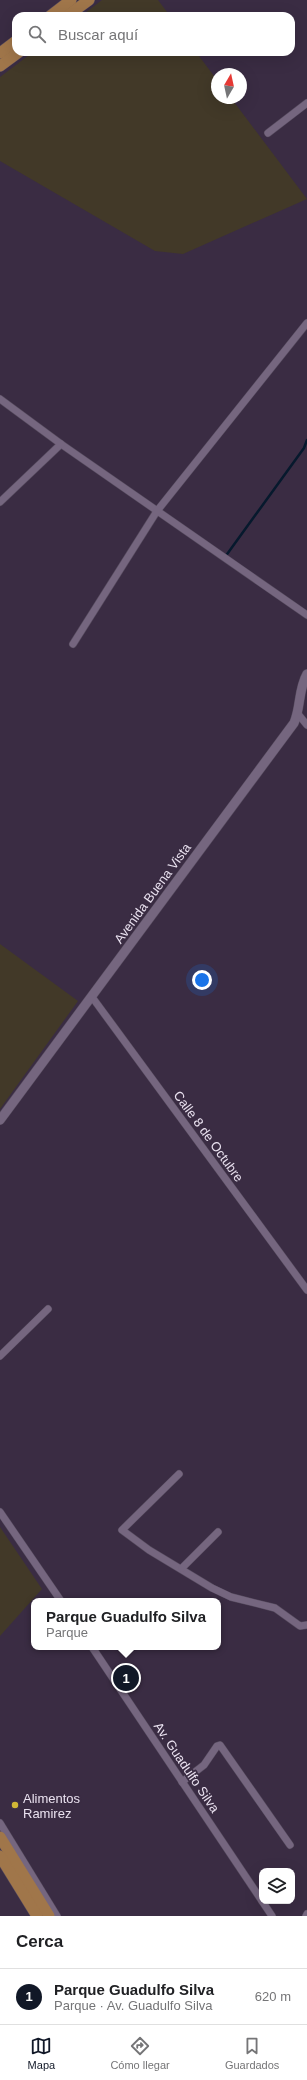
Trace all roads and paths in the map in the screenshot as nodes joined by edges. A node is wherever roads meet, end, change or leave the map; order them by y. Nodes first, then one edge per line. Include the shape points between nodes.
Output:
1 (71, 0) edge
2 (89, 0) edge
3 (55, 12) edge
4 (72, 12) edge
5 (12, 44) edge
6 (0, 53) edge
7 (14, 56) edge
8 (0, 66) edge
9 (307, 103) edge
10 (268, 133) dead end
11 (307, 322) edge
12 (0, 399) edge
13 (61, 444) junction
14 (0, 502) edge
15 (157, 511) junction
16 (307, 615) edge
17 (73, 644) dead end
18 (307, 674) edge
19 (298, 714) junction
20 (307, 726) edge
21 (92, 998) junction
22 (0, 1120) edge
23 (307, 1290) edge
24 (48, 1309) dead end
25 (0, 1356) edge
26 (179, 1474) dead end
27 (0, 1512) edge
28 (218, 1532) dead end
29 (182, 1568) junction
30 (59, 1598) edge
31 (307, 1625) edge
32 (94, 1650) edge
33 (182, 1782) junction
34 (0, 1823) edge
35 (0, 1837) edge
36 (290, 1845) dead end
37 (0, 1856) edge
38 (259, 1897) edge
39 (264, 1904) edge
40 (37, 1916) edge
41 (49, 1916) edge
42 (57, 1916) edge
43 (272, 1916) edge

1 - 3 main road
2 - 4 main road
5 - 6 main road
7 - 8 main road
9 - 10 street
11 - 15 street
12 - 13 street
13 - 14 street
13 - 15 street
15 - 16 street
15 - 17 street
18 - 19 street, Avenida Buena Vista via 299,693
19 - 20 street
19 - 21 street, Avenida Buena Vista via 294,723
21 - 22 street, Avenida Buena Vista
21 - 23 street, Calle 8 de Octubre
24 - 25 street
26 - 29 street via 122,1530
27 - 30 street
28 - 29 street
29 - 31 street via 231,1597 275,1608 300,1626
32 - 33 street, Av. Guadulfo Silva
33 - 36 street via 204,1765 220,1745
33 - 38 street, Av. Guadulfo Silva
34 - 42 street
35 - 41 main road
37 - 40 main road
39 - 43 street, Av. Guadulfo Silva

